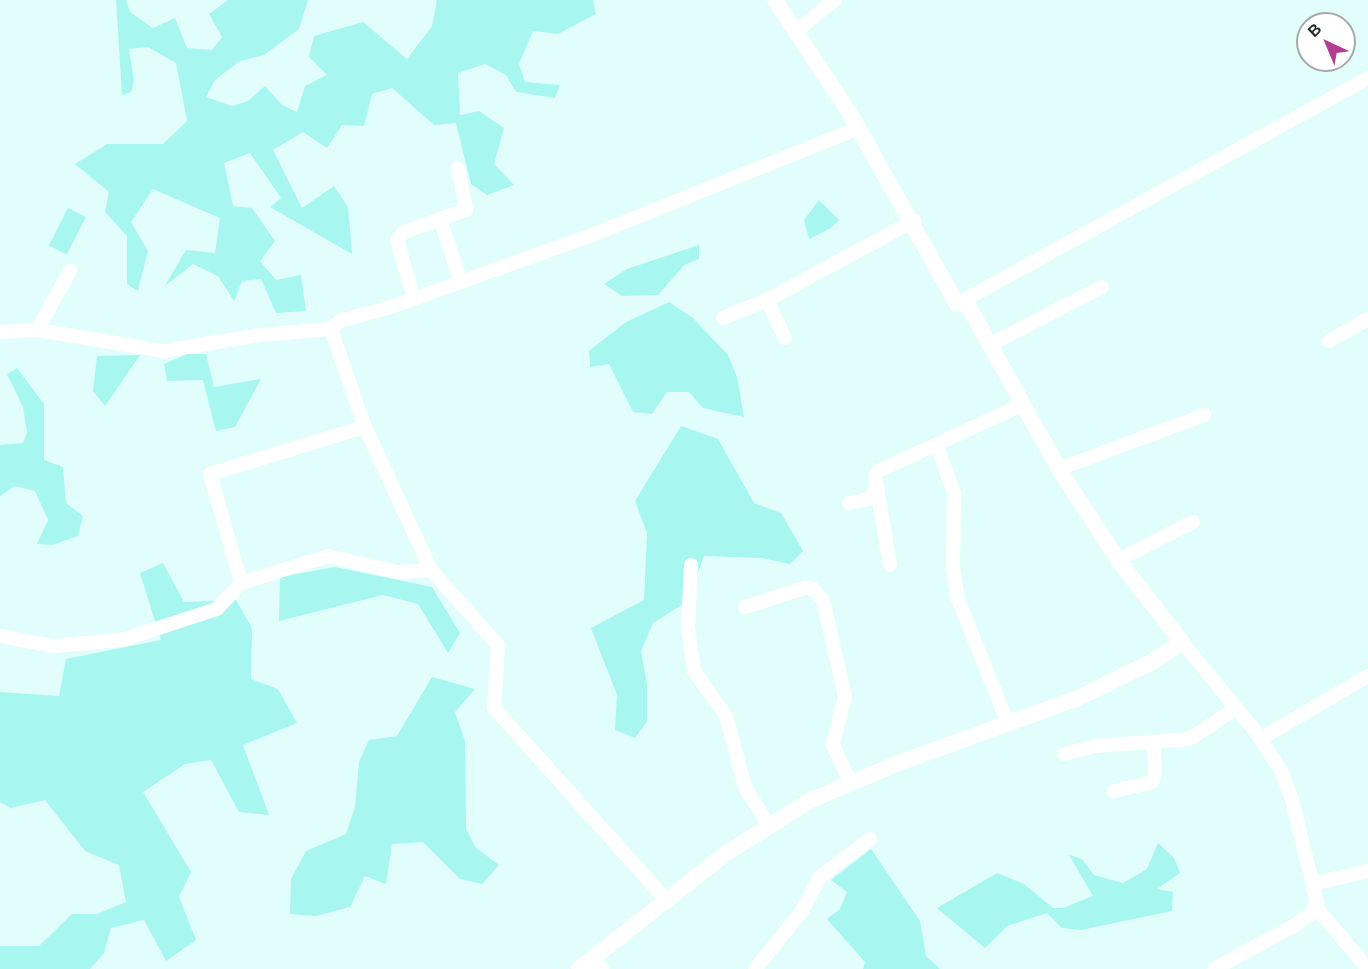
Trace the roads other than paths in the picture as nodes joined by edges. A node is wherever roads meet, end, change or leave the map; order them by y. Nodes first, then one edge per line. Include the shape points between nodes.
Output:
1 (775, 0) edge
2 (834, 0) edge
3 (798, 30) junction
4 (1368, 78) edge
5 (859, 128) junction
6 (458, 169) dead end
7 (440, 219) junction
8 (914, 221) junction
9 (70, 271) dead end
10 (461, 282) junction
11 (1102, 286) dead end
12 (414, 299) junction
13 (766, 300) junction
14 (957, 304) junction
15 (723, 318) dead end
16 (1368, 319) edge
17 (331, 328) junction
18 (37, 330) junction
19 (0, 332) edge
20 (785, 338) dead end
21 (1329, 341) dead end
22 (989, 345) junction
23 (1022, 405) junction
24 (1204, 415) dead end
25 (365, 427) junction
26 (937, 446) junction
27 (1059, 469) junction
28 (877, 488) junction
29 (849, 503) dead end
30 (1193, 522) dead end
31 (1118, 560) junction
32 (691, 565) dead end
33 (890, 565) dead end
34 (431, 570) junction
35 (241, 583) junction
36 (745, 607) dead end
37 (0, 636) edge
38 (1182, 642) junction
39 (1368, 676) edge
40 (1236, 708) junction
41 (1008, 723) junction
42 (1260, 739) junction
43 (1154, 744) junction
44 (1064, 754) dead end
45 (851, 783) junction
46 (1114, 791) dead end
47 (769, 826) junction
48 (870, 839) dead end
49 (1368, 871) edge
50 (1312, 884) junction
51 (666, 900) junction
52 (1316, 907) junction
53 (591, 966) edge
54 (755, 969) edge
55 (1214, 969) edge
56 (1368, 969) edge

1 - 3 street
2 - 3 street
3 - 5 street
4 - 14 street
5 - 8 street
5 - 10 street via 600,232
6 - 7 street via 468,207
7 - 10 street
7 - 12 street via 404,232 397,240
8 - 13 street
8 - 14 street
9 - 18 street
10 - 12 street
11 - 22 street
12 - 17 street via 340,321
13 - 15 street
13 - 20 street
14 - 22 street via 967,304
16 - 21 street
17 - 18 street via 164,351
17 - 25 street
18 - 19 street
22 - 23 street
23 - 26 street
23 - 27 street
24 - 27 street
25 - 34 street
25 - 35 street via 210,474
26 - 28 street via 878,471
26 - 41 street via 954,493 953,567 957,597
27 - 31 street
28 - 29 street via 869,499
28 - 33 street
30 - 31 street
31 - 38 street
32 - 47 street via 688,627 694,671 726,716 745,787
34 - 35 street via 398,572 328,556
34 - 51 street via 498,645 494,708
35 - 37 street via 217,609 122,640 53,646
36 - 45 street via 806,588 813,589 823,600 844,696 833,745
38 - 40 street
38 - 41 street via 1152,662 1076,699
39 - 42 street
40 - 42 street
40 - 43 street via 1198,736
41 - 45 street
42 - 50 street via 1288,786
43 - 44 street via 1095,746
43 - 46 street via 1152,782
45 - 47 street via 809,801
47 - 51 street
48 - 54 street via 820,877 802,911
49 - 50 street
50 - 52 street
51 - 53 street
52 - 55 street via 1298,924
52 - 56 street

